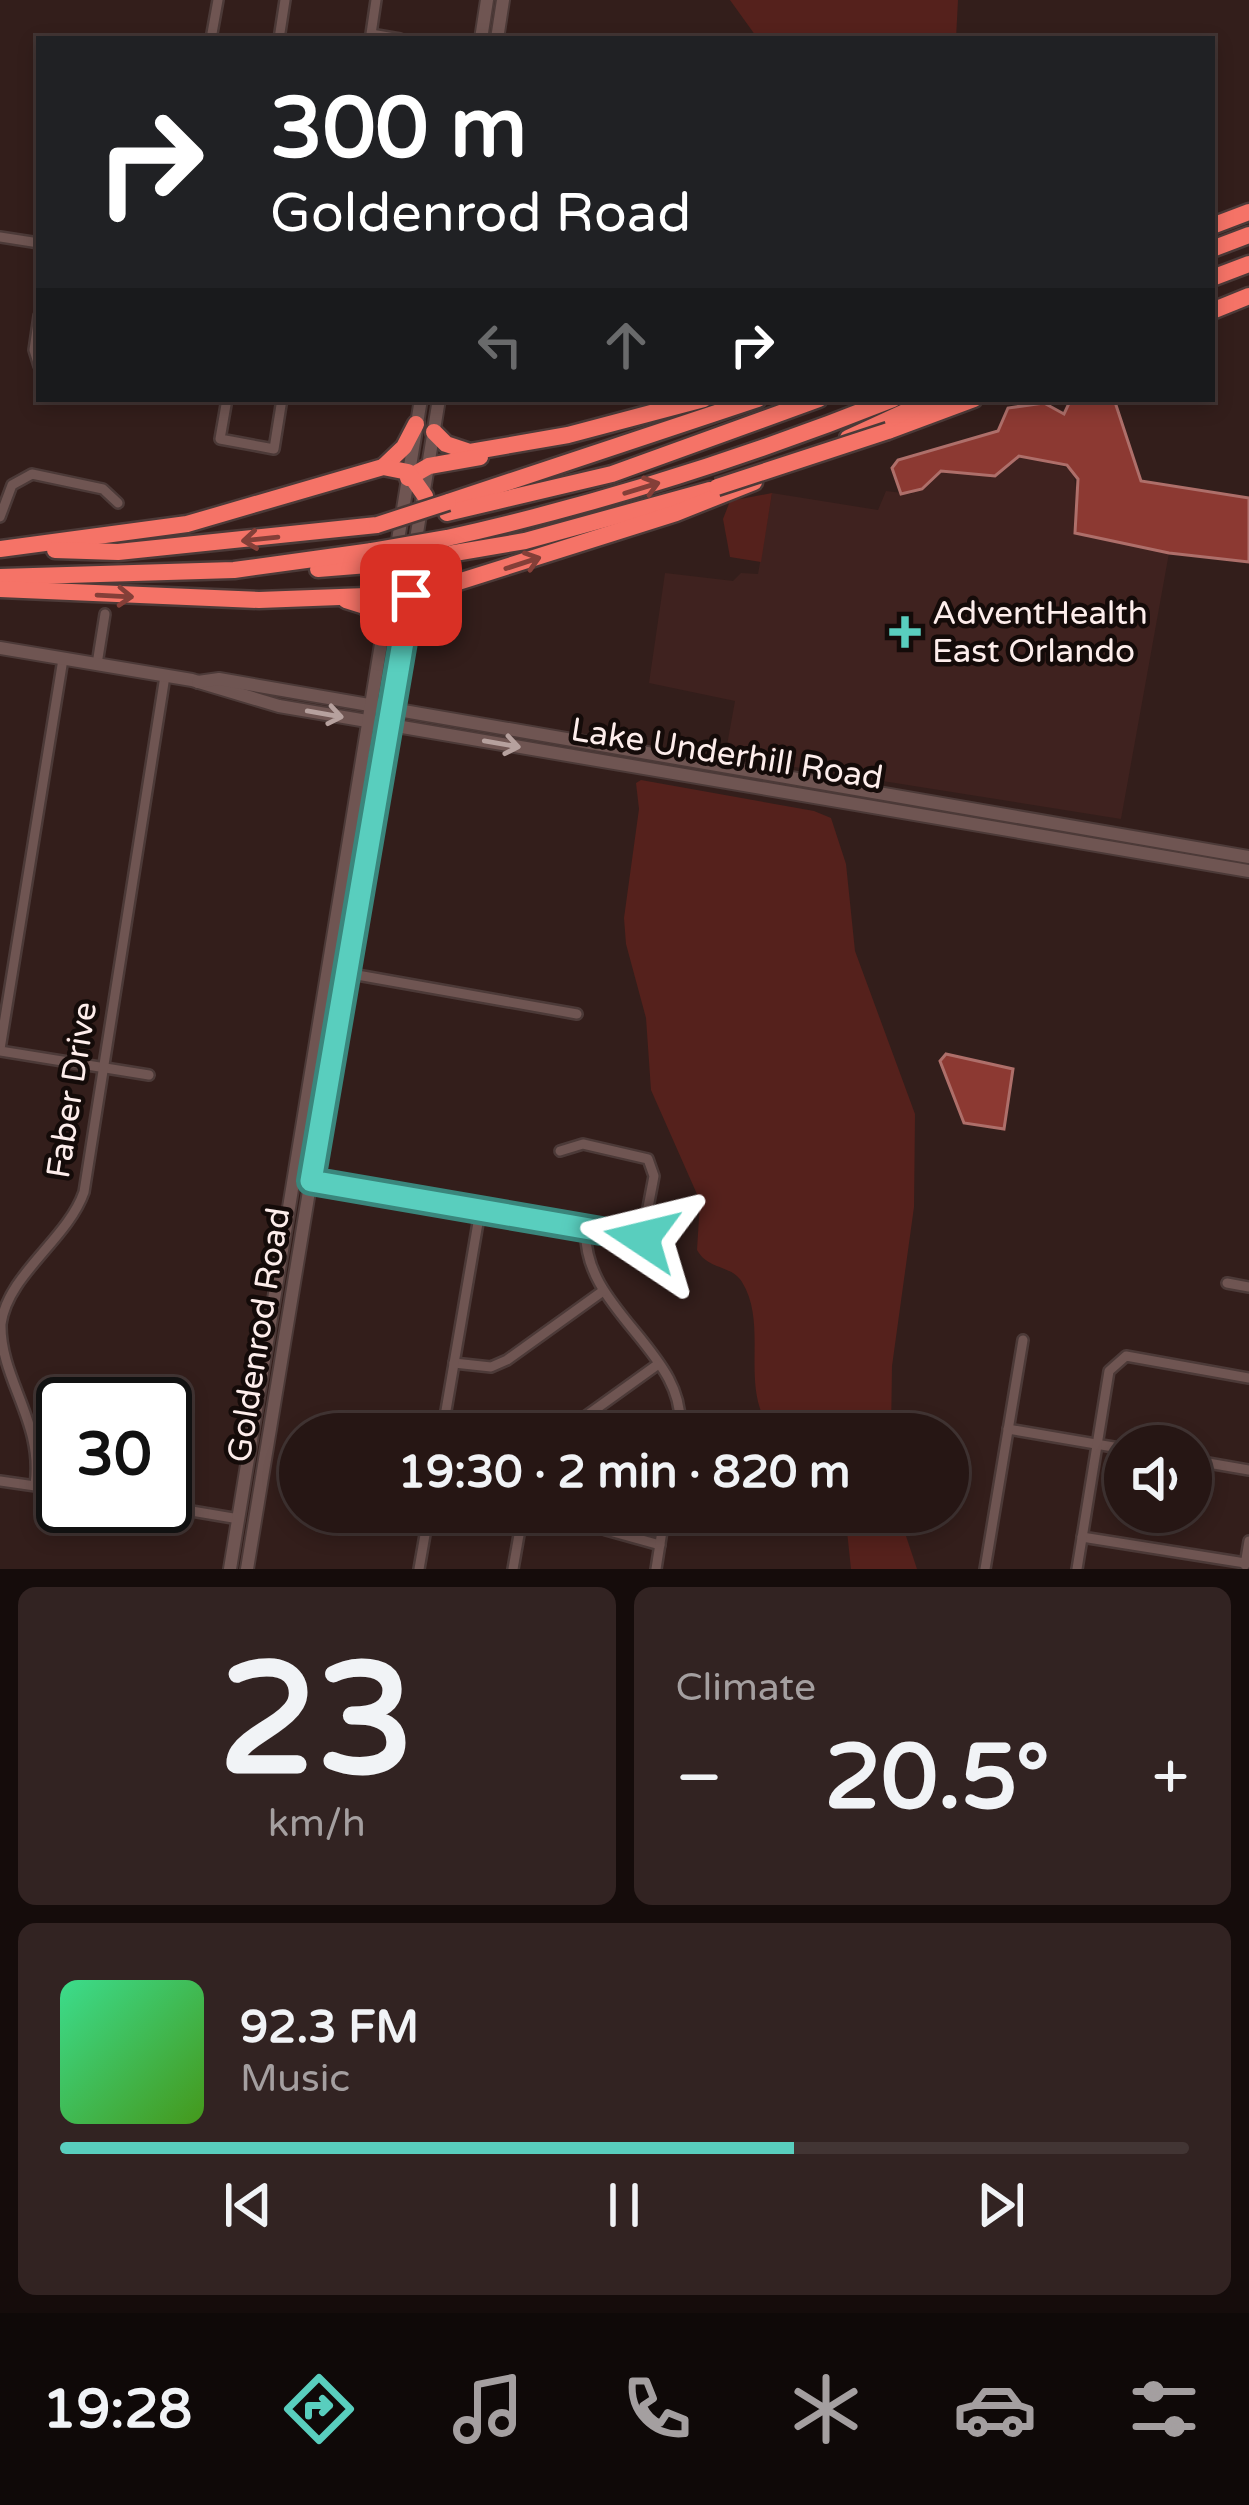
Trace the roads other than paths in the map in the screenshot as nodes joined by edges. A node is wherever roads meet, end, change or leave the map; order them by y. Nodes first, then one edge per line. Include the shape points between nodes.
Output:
1 (218, 0) edge
2 (285, 0) edge
3 (376, 0) edge
4 (488, 0) edge
5 (503, 0) edge
6 (212, 36) edge
7 (279, 36) edge
8 (383, 36) edge
9 (482, 36) edge
10 (497, 36) edge
11 (1249, 212) edge
12 (1215, 225) edge
13 (1249, 235) edge
14 (0, 237) edge
15 (36, 243) edge
16 (1215, 248) edge
17 (1249, 264) edge
18 (1215, 277) edge
19 (1249, 296) edge
20 (1215, 309) edge
21 (226, 402) edge
22 (282, 402) edge
23 (421, 402) edge
24 (438, 402) edge
25 (693, 402) edge
26 (749, 402) edge
27 (811, 402) edge
28 (885, 402) edge
29 (926, 402) edge
30 (966, 402) edge
31 (425, 428) junction
32 (568, 435) junction
33 (383, 467) junction
34 (414, 473) junction
35 (425, 496) joint
36 (118, 503) dead end
37 (447, 507) junction
38 (0, 517) edge
39 (0, 549) edge
40 (370, 558) junction
41 (0, 577) edge
42 (0, 589) edge
43 (389, 595) junction
44 (411, 595) junction
45 (340, 598) junction
46 (105, 614) dead end
47 (384, 628) junction
48 (0, 648) edge
49 (64, 658) junction
50 (97, 664) junction
51 (165, 676) junction
52 (198, 682) junction
53 (374, 705) junction
54 (390, 708) junction
55 (371, 722) junction
56 (387, 724) junction
57 (782, 780) junction
58 (1022, 818) junction
59 (989, 825) junction
60 (1126, 836) junction
61 (1095, 844) junction
62 (1249, 857) edge
63 (1249, 871) edge
64 (337, 927) junction
65 (346, 973) junction
66 (326, 993) junction
67 (578, 1014) dead end
68 (0, 1050) edge
69 (332, 1052) junction
70 (103, 1068) junction
71 (149, 1075) dead end
72 (303, 1133) junction
73 (560, 1151) dead end
74 (311, 1181) junction
75 (293, 1190) junction
76 (480, 1211) junction
77 (586, 1229) junction
78 (642, 1238) junction
79 (301, 1241) junction
80 (661, 1242) dead end
81 (1227, 1283) dead end
82 (1249, 1287) edge
83 (603, 1291) junction
84 (1023, 1340) dead end
85 (454, 1363) junction
86 (657, 1365) junction
87 (1249, 1378) edge
88 (446, 1413) edge
89 (591, 1413) edge
90 (680, 1413) edge
91 (1008, 1429) junction
92 (1097, 1444) junction
93 (1104, 1445) edge
94 (1212, 1464) edge
95 (1249, 1470) edge
96 (0, 1481) edge
97 (35, 1485) joint
98 (192, 1511) edge
99 (239, 1519) junction
100 (425, 1533) edge
101 (520, 1533) edge
102 (618, 1533) edge
103 (662, 1533) edge
104 (1082, 1537) junction
105 (1249, 1541) edge
106 (660, 1545) junction
107 (1245, 1566) edge
108 (230, 1569) edge
109 (247, 1569) edge
110 (419, 1569) edge
111 (513, 1569) edge
112 (656, 1569) edge
113 (985, 1569) edge
114 (1077, 1569) edge

1 - 6 street
2 - 7 street
3 - 8 street via 371,34
4 - 9 main road
5 - 10 main road
11 - 12 highway
13 - 16 highway
14 - 15 street
17 - 18 highway
19 - 20 highway
21 - 22 street via 220,439 274,449
23 - 31 main road, Goldenrod Road
24 - 31 main road, Goldenrod Road
25 - 32 highway
26 - 37 highway
27 - 37 highway via 612,474
40 -> 28 highway, bridge via 588,504 770,448
44 -> 29 highway via 676,514
30 - 40 highway, bridge via 717,488 525,542
31 - 32 highway via 470,452
31 - 33 highway
31 - 34 main road, Goldenrod Road
31 - 34 main road, Goldenrod Road
32 - 34 highway
33 - 34 highway
33 - 39 highway via 187,524
34 - 35 highway
34 - 43 main road, Goldenrod Road
35 - 44 main road, Goldenrod Road
36 - 38 street via 103,488 32,474 12,485
37 -> 39 highway, bridge via 376,525 118,552
40 - 41 highway
42 -> 45 highway
43 - 44 highway
43 - 45 highway
43 - 47 main road, Goldenrod Road
44 - 54 main road, Goldenrod Road
45 - 47 highway via 365,606
46 - 50 street
47 - 53 main road, Goldenrod Road
48 - 49 main road, Lake Underhill Road
49 - 50 main road, Lake Underhill Road
49 - 68 street
50 - 51 main road, Lake Underhill Road
51 - 52 main road, Lake Underhill Road
51 - 70 street, Faber Drive
52 - 53 main road, Lake Underhill Road
52 -> 55 main road, Lake Underhill Road
53 - 54 main road, Lake Underhill Road
53 - 55 main road, Goldenrod Road
54 - 56 main road, Goldenrod Road
54 - 57 main road, Lake Underhill Road
55 - 56 main road, Lake Underhill Road
55 - 64 main road, Goldenrod Road
56 -> 57 main road, Lake Underhill Road
56 - 65 main road, Goldenrod Road
57 - 58 main road, Lake Underhill Road
57 - 59 main road, Lake Underhill Road
58 - 59 main road
58 - 60 main road, Lake Underhill Road
59 - 61 main road, Lake Underhill Road
60 - 61 main road
60 - 62 main road, Lake Underhill Road
61 - 63 main road, Lake Underhill Road
64 - 65 main road
64 - 66 main road, Goldenrod Road
65 - 67 street
65 - 69 main road, Goldenrod Road
66 - 69 main road
66 - 72 main road, Goldenrod Road
68 - 70 street
69 - 74 main road, Goldenrod Road
70 - 71 street
70 - 97 street, Faber Drive via 79,1205 1,1322 1,1348 38,1447
72 - 74 main road
72 - 75 main road, Goldenrod Road
73 - 78 street via 583,1144 648,1159 654,1176
74 - 76 street
74 - 79 main road, Goldenrod Road
75 - 79 main road via 301,1201
75 - 99 main road, Goldenrod Road
76 - 77 street
76 - 85 street
77 - 78 street
77 - 83 street via 588,1269
78 - 80 street
79 - 109 main road, Goldenrod Road
81 - 82 street
83 - 85 street via 507,1360 491,1367
83 - 86 street
84 - 91 street
85 - 88 street
86 - 89 street
86 - 90 street via 680,1395
87 - 92 street via 1126,1356 1109,1371
91 - 92 street
91 - 113 street
92 - 93 street
92 - 104 street
94 - 95 street
96 - 97 street
98 - 99 street
99 - 108 main road, Goldenrod Road
100 - 110 street
101 - 111 street
102 - 106 street
103 - 106 street
104 - 107 street
104 - 114 street
105 - 107 street
106 - 112 street

